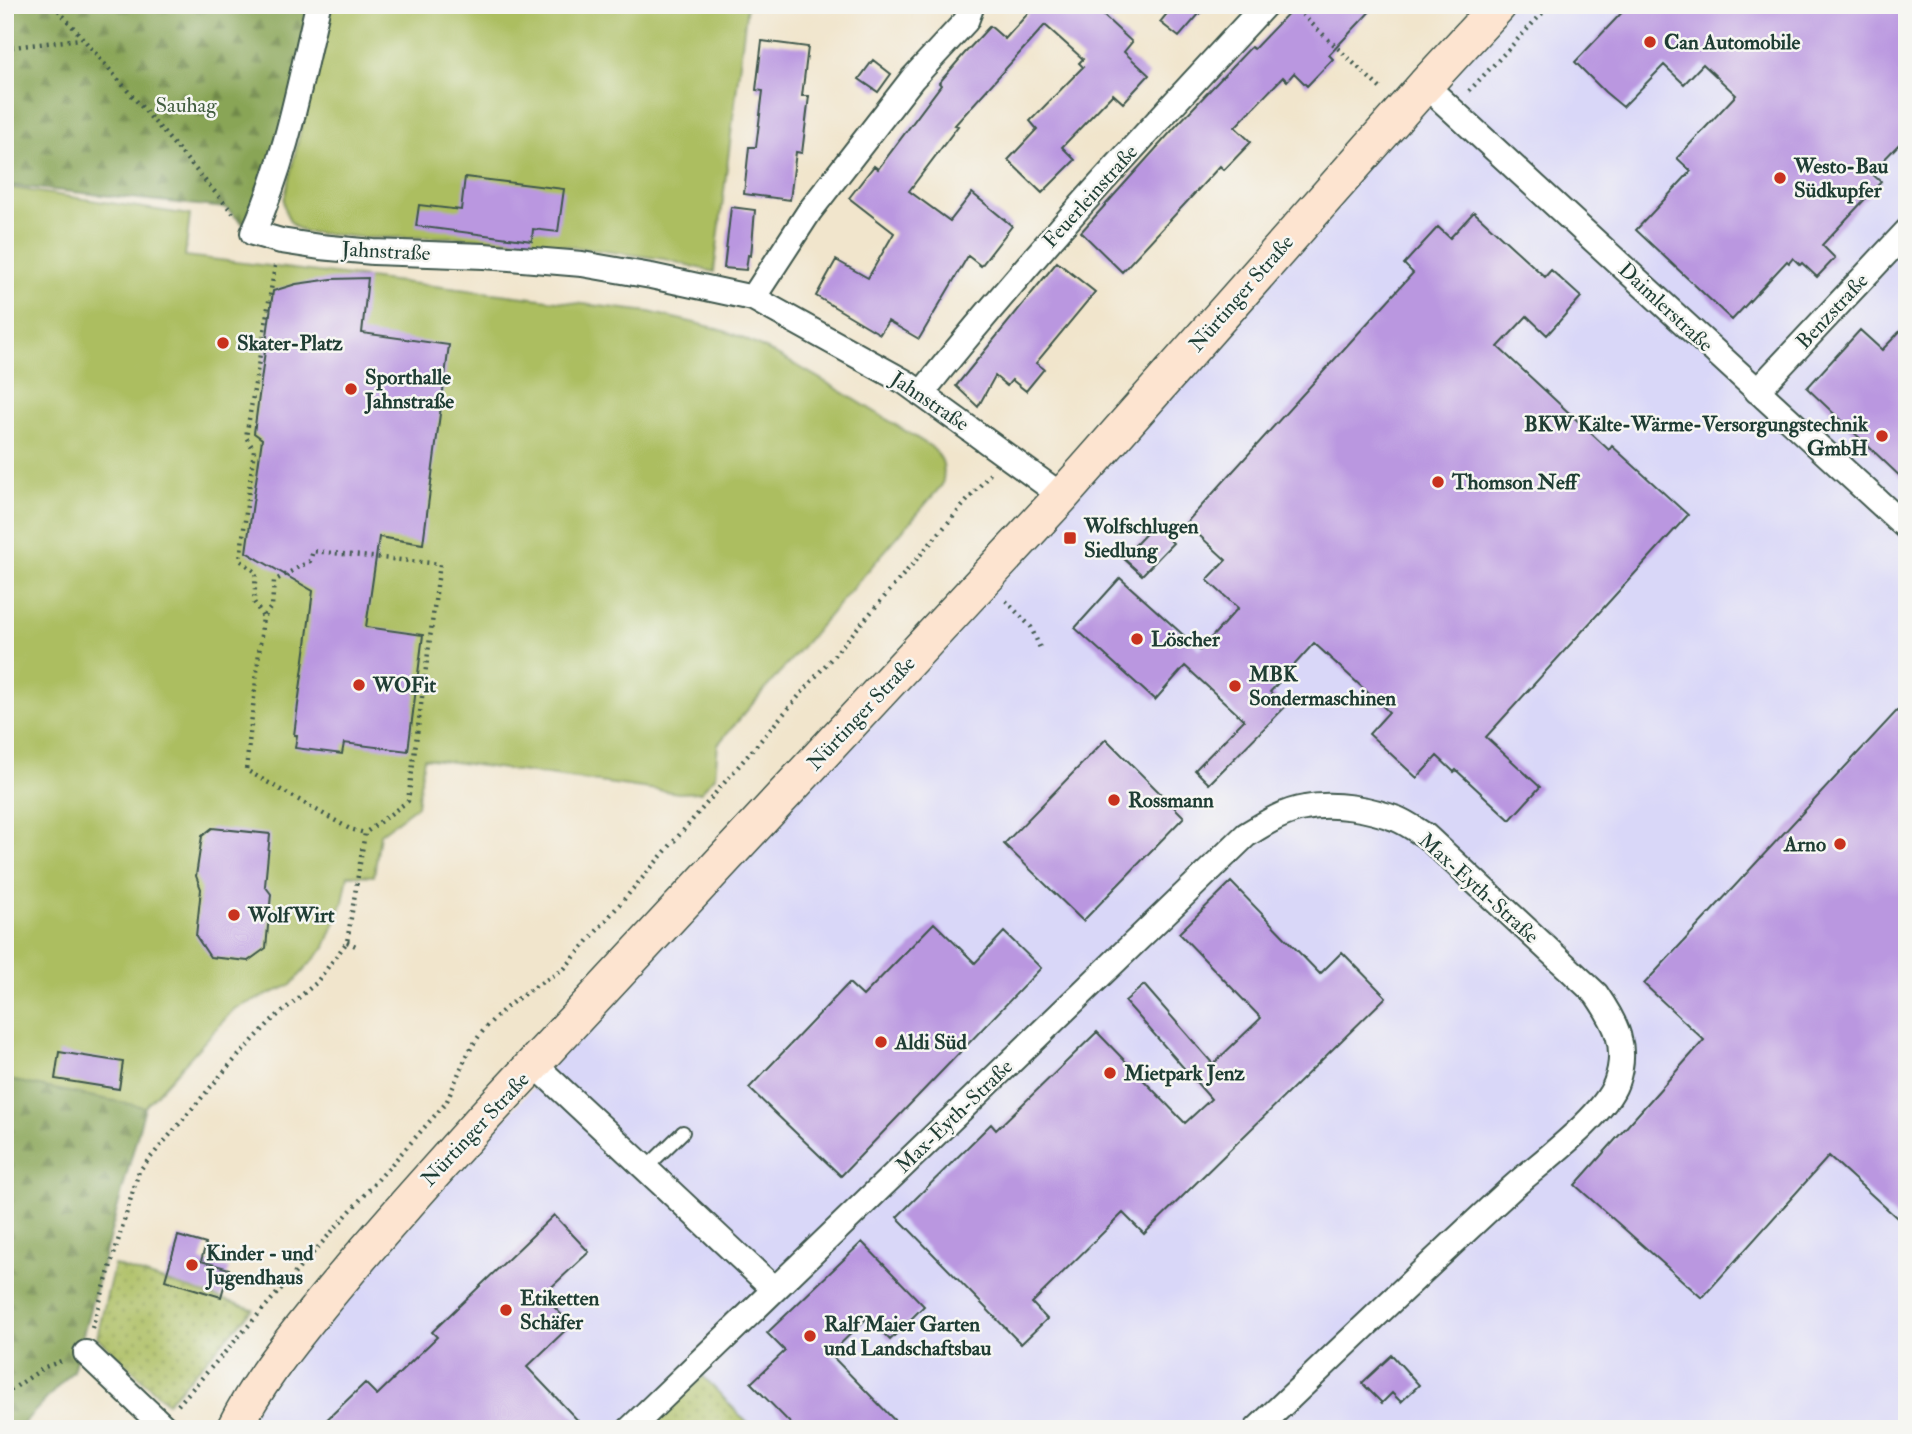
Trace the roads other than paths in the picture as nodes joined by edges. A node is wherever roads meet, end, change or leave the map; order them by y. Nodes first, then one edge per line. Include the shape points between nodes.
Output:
1 (318, 5) edge
2 (972, 5) edge
3 (1265, 5) edge
4 (1499, 5) edge
5 (1414, 98) junction
6 (1907, 231) edge
7 (753, 298) junction
8 (1757, 391) junction
9 (921, 394) junction
10 (1062, 496) junction
11 (1907, 528) edge
12 (534, 1064) junction
13 (683, 1132) dead end
14 (646, 1167) junction
15 (773, 1288) junction
16 (86, 1353) road end
17 (164, 1426) edge
18 (234, 1429) edge
19 (630, 1429) edge
20 (1257, 1429) edge

1 - 7 street, Jahnstraße via 280,163 253,233 281,242 373,252 582,264
2 - 7 street via 966,21 913,78 809,212
3 - 9 street, Feuerleinstraße via 1077,209
4 - 5 main road, Nürtinger Straße
5 - 8 street, Daimlerstraße via 1452,109
5 - 10 main road, Nürtinger Straße
6 - 8 street, Benzstraße
7 - 9 street, Jahnstraße
8 - 11 street, Daimlerstraße
9 - 10 street, Jahnstraße
10 - 12 main road, Nürtinger Straße
12 - 14 street
12 - 18 main road, Nürtinger Straße via 337,1283 275,1361
13 - 14 lane
14 - 15 street
15 - 19 street, Max-Eyth-Straße
15 - 20 street, Max-Eyth-Straße via 1246,835 1305,808 1333,806 1399,820 1450,857 1596,994 1613,1019 1621,1044 1621,1065 1615,1086 1597,1112
16 - 17 street

